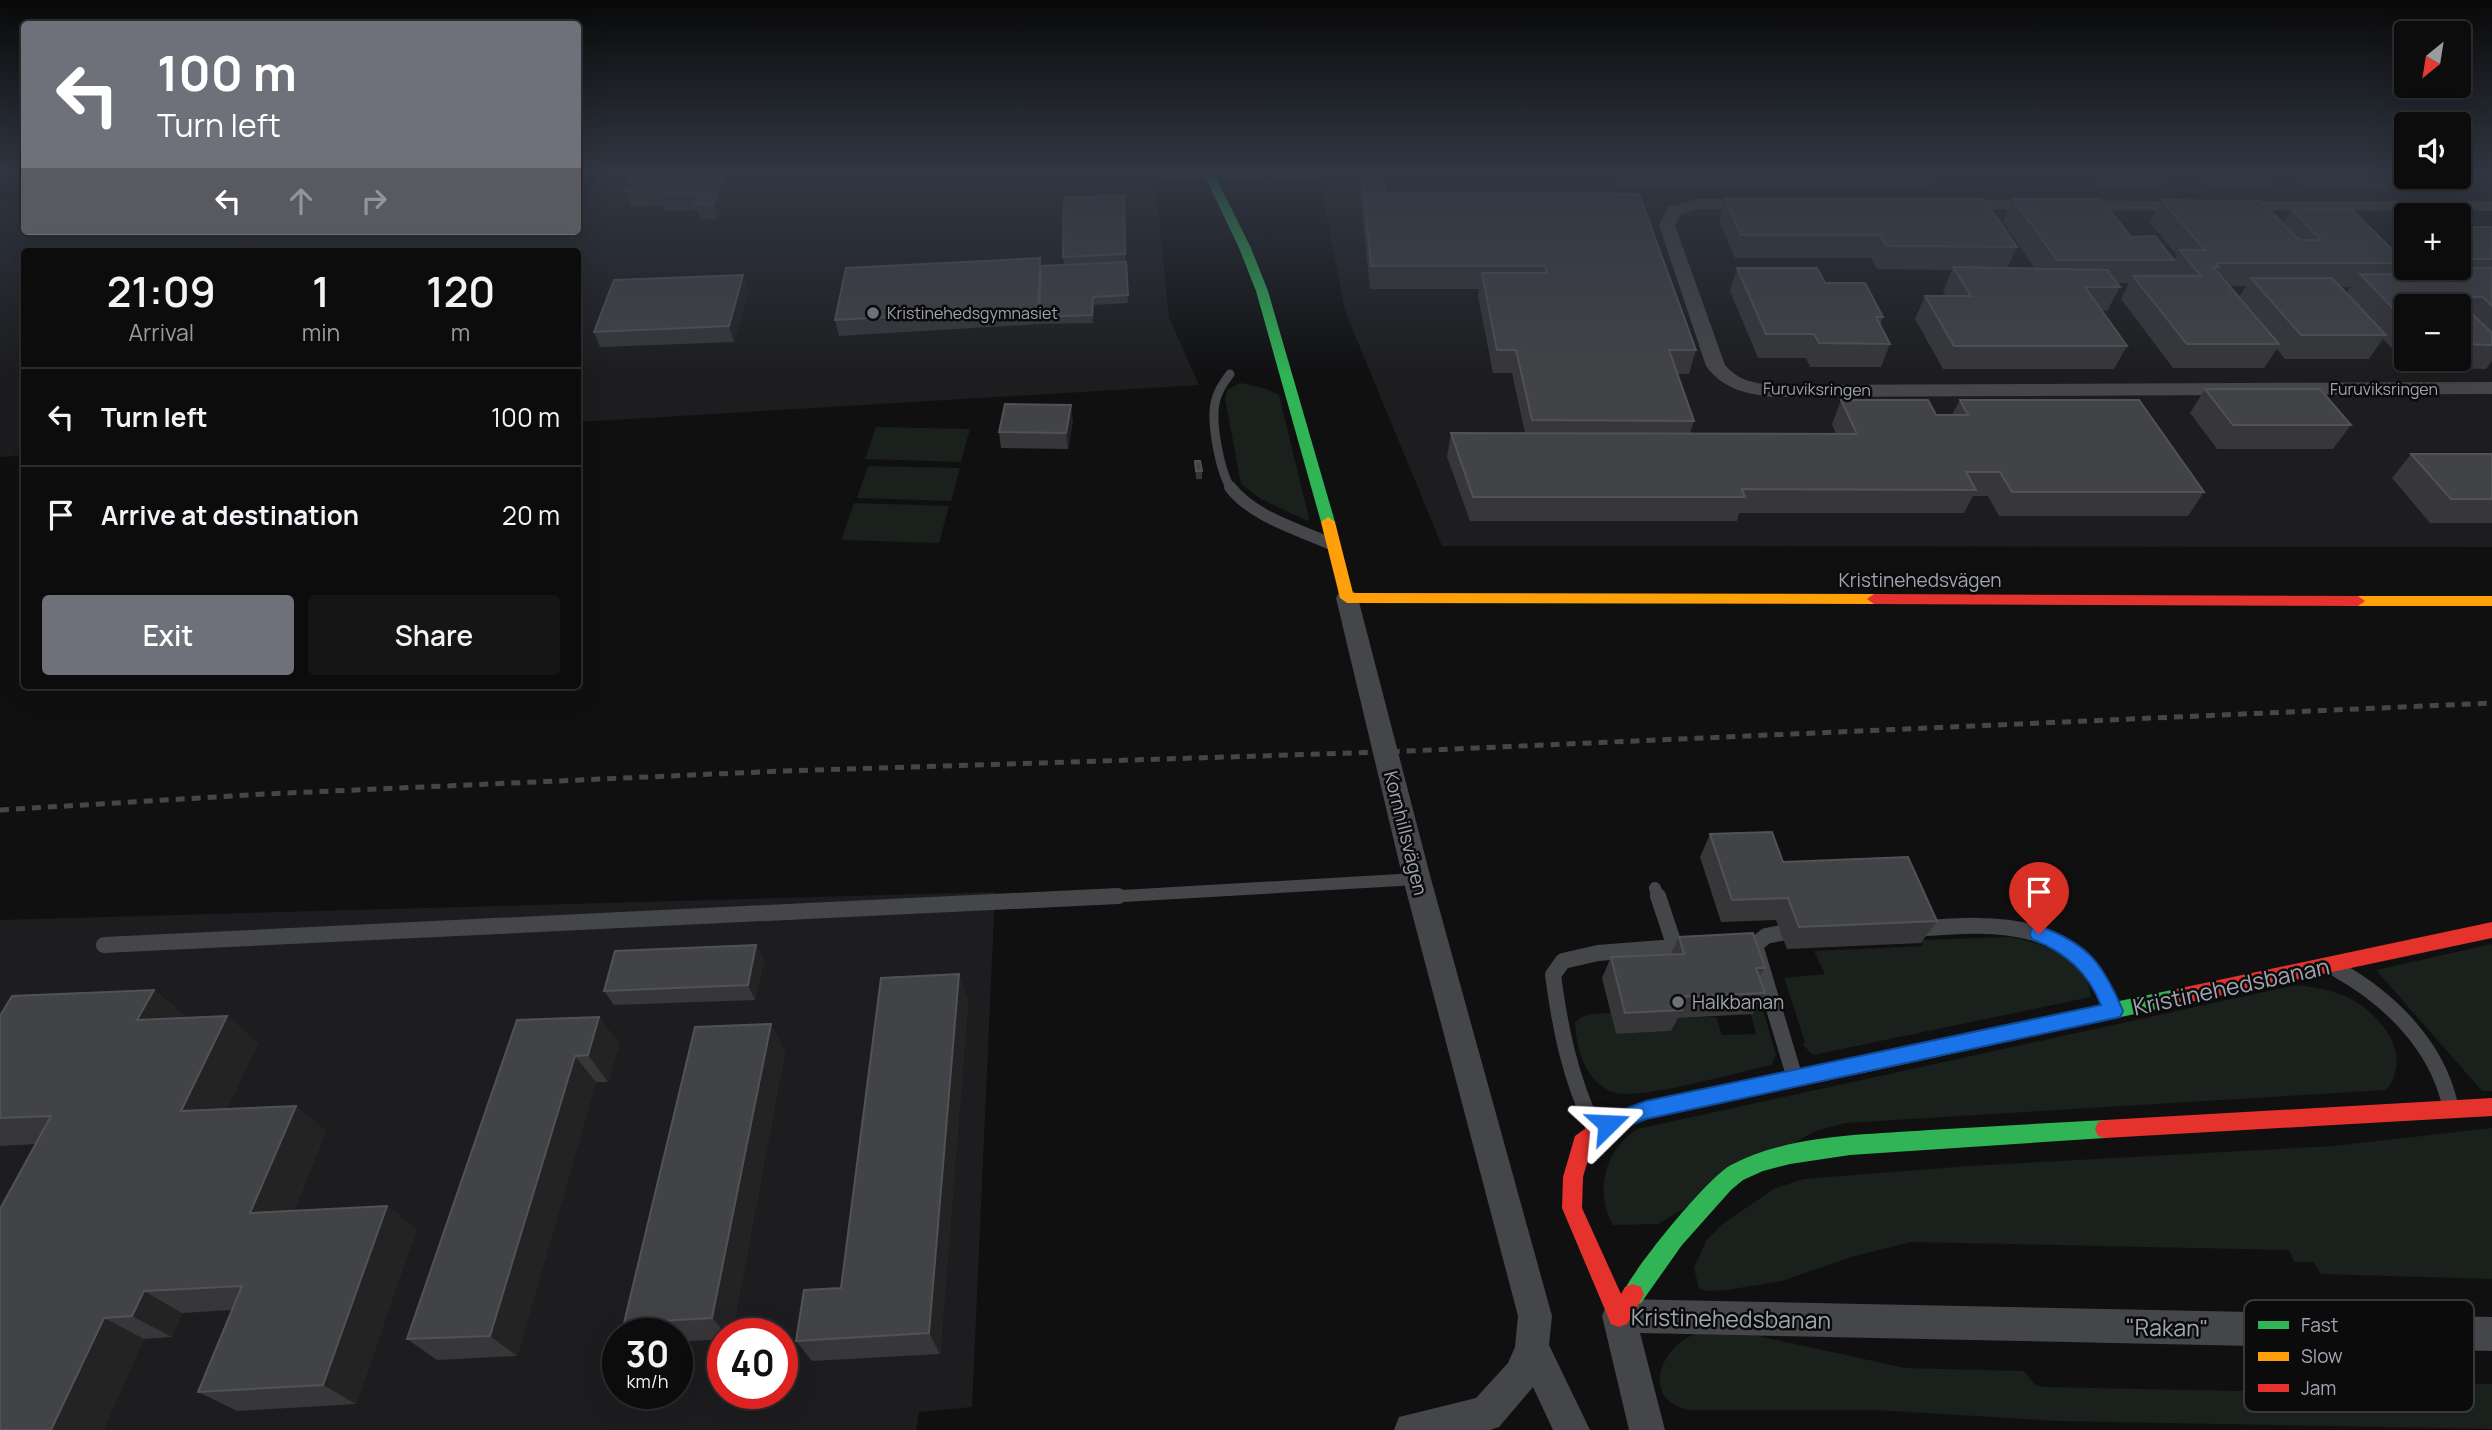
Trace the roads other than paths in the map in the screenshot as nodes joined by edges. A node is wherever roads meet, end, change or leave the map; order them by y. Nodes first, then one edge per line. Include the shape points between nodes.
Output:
1 (1241, 241) edge
2 (1672, 241) edge
3 (1230, 374) dead end
4 (2492, 388) edge
5 (1335, 546) junction
6 (1347, 598) junction
7 (2492, 601) edge
8 (1417, 879) junction
9 (1655, 888) dead end
10 (1928, 913) edge
11 (1951, 926) junction
12 (1915, 929) edge
13 (2492, 930) edge
14 (1781, 933) dead end
15 (104, 945) dead end
16 (2328, 966) junction
17 (2113, 1011) junction
18 (1795, 1079) junction
19 (2492, 1107) edge
20 (2451, 1109) junction
21 (1596, 1133) junction
22 (1619, 1316) junction
23 (1843, 1320) joint
24 (2244, 1329) edge
25 (2474, 1334) edge
26 (2492, 1334) edge
27 (1532, 1347) junction
28 (1412, 1430) edge
29 (1572, 1430) edge
30 (1647, 1430) edge

1 - 5 street, Kornhillsvägen via 1262,291
2 - 4 street, Furuviksringen via 1716,366 1727,380 1770,391
3 - 5 lane via 1212,406 1232,490 1268,514
5 - 6 street, Kornhillsvägen
6 - 7 street, Kristinehedsvägen
6 - 8 street, Kornhillsvägen
8 - 15 lane
8 - 27 street, Kornhillsvägen via 1535,1316
9 - 21 lane via 1675,947 1598,953 1563,961 1553,975 1563,1051 1576,1094
10 - 11 lane
11 - 12 lane
11 - 17 lane via 2024,928 2053,940 2084,960 2100,979
13 - 16 street, Kristinehedsbanan
14 - 18 lane via 1761,937 1755,945
16 - 17 street, Kristinehedsbanan
16 - 20 lane via 2353,977 2414,1034 2437,1065 2449,1091
17 - 18 street, Kristinehedsbanan
18 - 21 street, Kristinehedsbanan via 1646,1110
19 - 20 street, Kristinehedsbanan
20 - 22 street, Kristinehedsbanan via 1869,1145 1818,1149 1772,1160 1734,1174 1694,1214
21 - 22 street, Kristinehedsbanan via 1582,1143 1573,1177 1572,1208
22 - 23 street, Kristinehedsbanan
22 - 30 street, Kristinehedsbanan
23 - 24 street, "Rakan"
25 - 26 street, "Rakan"
27 - 28 street, Kornhillsvägen via 1521,1375 1486,1414
27 - 29 street

